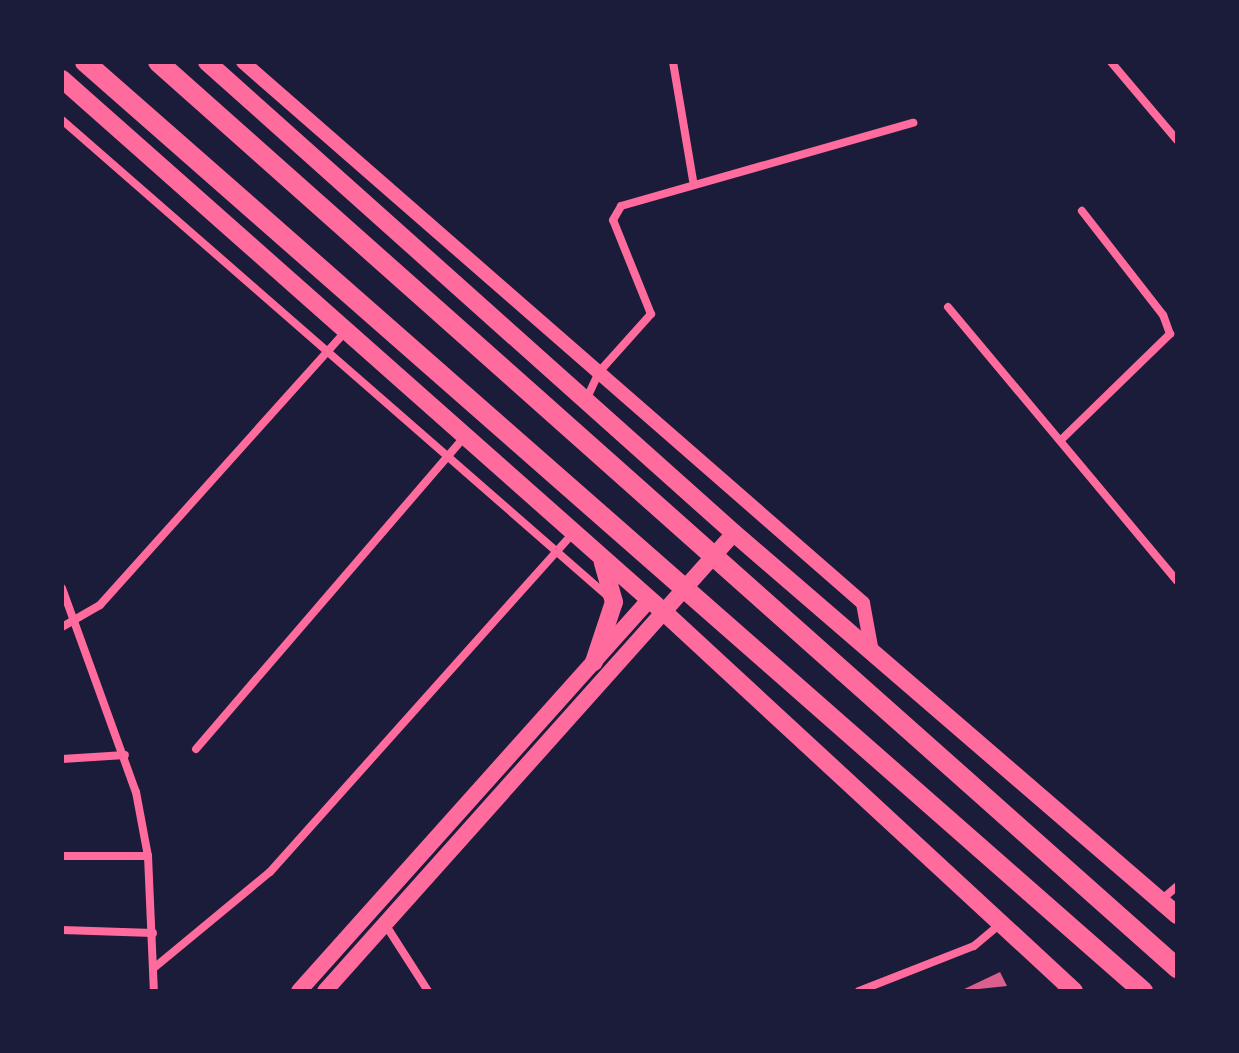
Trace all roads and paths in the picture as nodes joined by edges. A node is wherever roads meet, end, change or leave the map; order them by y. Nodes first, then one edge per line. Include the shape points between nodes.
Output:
1 (85, 62) edge
2 (158, 62) edge
3 (207, 62) edge
4 (243, 62) edge
5 (673, 62) edge
6 (1111, 62) edge
7 (62, 79) edge
8 (62, 120) edge
9 (913, 123) dead end
10 (1176, 137) edge
11 (693, 180) junction
12 (1082, 211) dead end
13 (948, 307) dead end
14 (344, 333) junction
15 (325, 353) junction
16 (599, 372) junction
17 (586, 401) junction
18 (466, 435) junction
19 (1062, 439) junction
20 (446, 458) junction
21 (734, 533) junction
22 (571, 535) junction
23 (555, 552) junction
24 (603, 563) junction
25 (1177, 581) edge
26 (62, 588) edge
27 (649, 600) junction
28 (614, 602) junction
29 (665, 613) junction
30 (72, 626) junction
31 (62, 627) edge
32 (872, 652) junction
33 (594, 662) junction
34 (196, 749) dead end
35 (125, 755) junction
36 (62, 759) edge
37 (62, 856) edge
38 (148, 856) junction
39 (1177, 886) edge
40 (1160, 901) junction
41 (1177, 915) edge
42 (1002, 922) junction
43 (385, 924) junction
44 (62, 930) edge
45 (153, 933) junction
46 (155, 967) junction
47 (1177, 968) edge
48 (154, 991) edge
49 (299, 991) edge
50 (325, 991) edge
51 (428, 991) edge
52 (859, 991) edge
53 (1074, 991) edge
54 (1143, 991) edge

1 - 54 highway
2 - 47 highway
3 - 17 highway
4 - 16 street
5 - 11 street
6 - 10 street
7 - 14 highway
8 - 15 street
9 - 11 street
11 - 16 street via 614,213 651,314
12 - 19 street via 1163,315 1170,334
13 - 19 street
14 - 15 street
14 - 18 highway
15 - 20 street
15 - 30 street via 100,605
16 - 17 street
16 - 32 street via 863,603
17 - 21 highway
18 - 20 street
18 - 22 highway
19 - 25 street
20 - 23 street
20 - 34 street
21 - 29 main road
21 - 32 highway
22 - 23 street
22 - 24 highway
23 - 28 street
23 - 46 street via 270,872
24 - 27 highway
24 - 28 highway
26 - 30 street
27 - 29 highway
27 - 33 main road
28 - 33 highway
29 - 42 highway
29 - 43 main road
30 - 31 street
30 - 35 street
32 - 40 highway
33 - 49 main road
35 - 36 street
35 - 38 street
37 - 38 street
38 - 45 street
39 - 40 street
40 - 41 highway
42 - 52 street via 974,946
42 - 53 highway
43 - 50 main road
43 - 51 street
44 - 45 street
45 - 46 street
46 - 48 street

